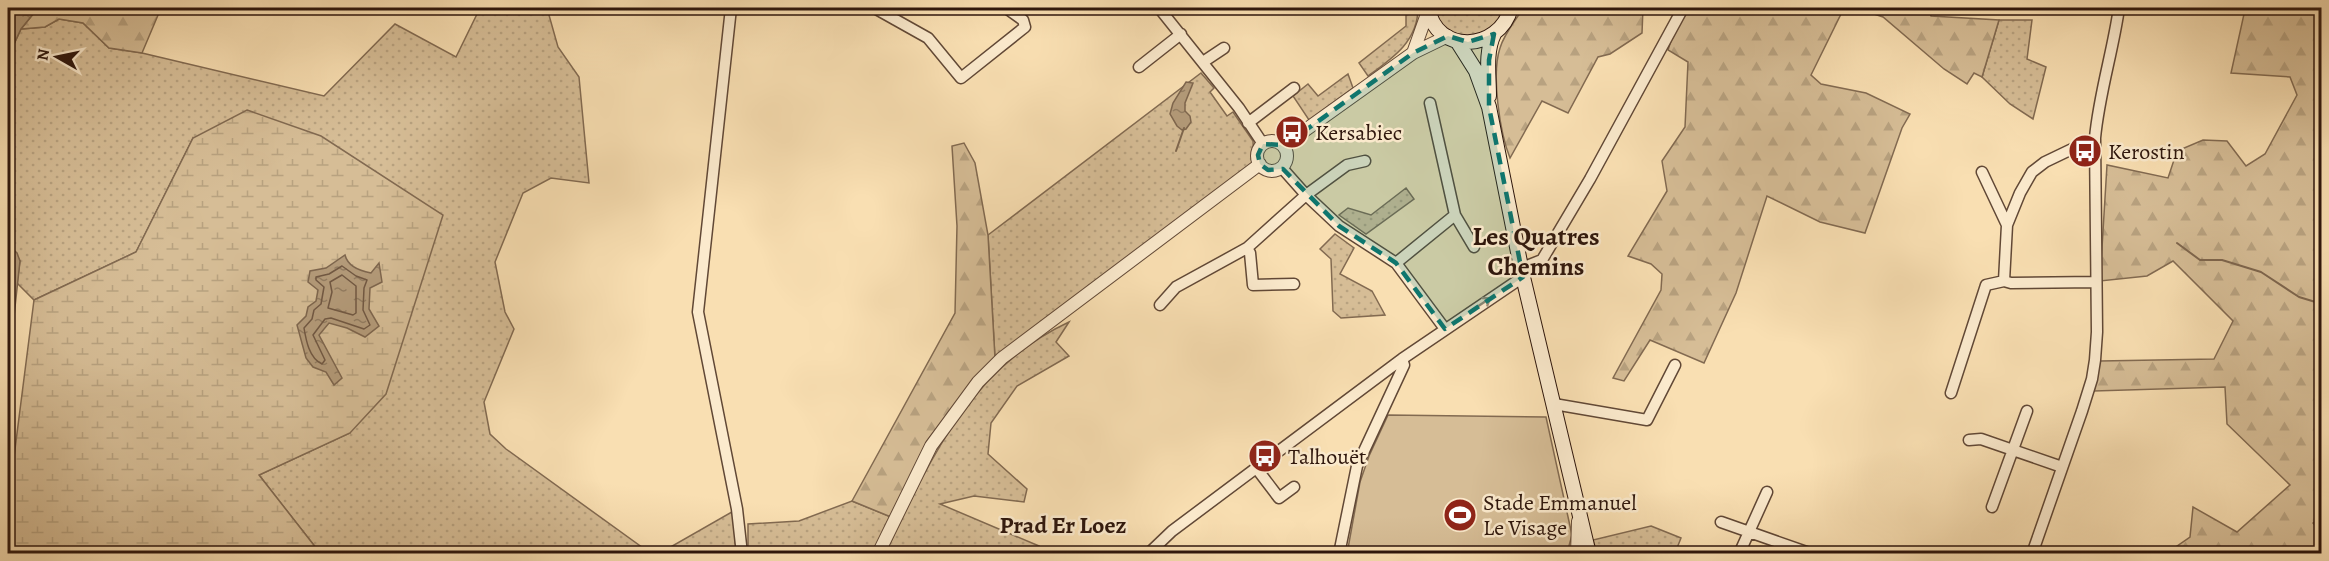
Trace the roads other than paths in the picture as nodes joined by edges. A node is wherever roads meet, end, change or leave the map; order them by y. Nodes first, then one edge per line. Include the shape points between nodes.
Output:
1 (731, 8) edge
2 (878, 8) edge
3 (1006, 8) edge
4 (1159, 8) edge
5 (1511, 8) edge
6 (1683, 8) edge
7 (2119, 8) edge
8 (1428, 9) edge
9 (1181, 34) junction
10 (1494, 34) junction
11 (1452, 39) junction
12 (1224, 48) dead end
13 (1413, 53) junction
14 (1203, 62) junction
15 (1139, 67) dead end
16 (1294, 88) dead end
17 (1430, 103) dead end
18 (1489, 107) junction
19 (1248, 123) junction
20 (2095, 138) junction
21 (1263, 144) junction
22 (1283, 146) junction
23 (1365, 161) dead end
24 (1260, 164) junction
25 (1282, 168) junction
26 (1982, 172) dead end
27 (1306, 195) junction
28 (1455, 215) junction
29 (2007, 225) junction
30 (1474, 247) dead end
31 (1248, 248) junction
32 (1396, 263) junction
33 (1523, 272) junction
34 (2004, 281) junction
35 (2096, 282) junction
36 (1294, 284) dead end
37 (1160, 305) dead end
38 (1445, 329) junction
39 (1402, 359) junction
40 (1675, 365) dead end
41 (1951, 393) dead end
42 (1554, 404) junction
43 (2026, 411) dead end
44 (1969, 440) dead end
45 (2013, 450) junction
46 (2062, 467) junction
47 (1257, 469) junction
48 (1294, 487) dead end
49 (1767, 492) dead end
50 (1992, 507) dead end
51 (1579, 514) junction
52 (1721, 522) dead end
53 (1749, 531) junction
54 (742, 554) edge
55 (878, 554) edge
56 (1148, 554) edge
57 (1339, 554) edge
58 (1577, 554) edge
59 (1588, 554) edge
60 (1739, 554) edge
61 (1812, 554) edge
62 (2032, 554) edge

1 - 54 street via 698,312 737,509
2 - 3 street via 928,38 961,78 1024,27 1023,20
4 - 9 street
5 - 10 main road
6 - 33 street via 1542,260
7 - 20 street
8 - 11 main road via 1436,26
8 - 13 street
9 - 14 street
9 - 15 street
10 - 11 main road via 1476,42
10 - 18 main road via 1489,60
11 - 13 street
11 - 18 main road via 1476,70
12 - 14 street
13 - 22 street
14 - 19 street
16 - 19 street
17 - 28 street
18 - 33 main road
19 - 21 street
20 - 29 street via 2032,172
20 - 35 street
21 - 22 street via 1271,141
21 - 24 street via 1258,155
22 - 25 street via 1287,157
23 - 27 street via 1347,165
24 - 25 street via 1272,171
24 - 55 street via 1002,358 978,382 931,446
25 - 27 street
26 - 29 street
27 - 31 street
27 - 32 street via 1339,226
28 - 30 street
28 - 32 street
29 - 34 street
31 - 36 street via 1253,285
31 - 37 street via 1176,287
32 - 38 street
38 -> 33 street
33 - 42 main road
34 - 35 street
34 - 41 street via 1986,285
35 - 46 street via 2097,332 2092,379
38 - 39 street
39 - 47 street
39 - 57 street via 1404,365 1357,466
40 - 42 street via 1647,420
42 - 51 main road
43 - 45 street
44 - 45 street via 1981,438
45 - 46 street
45 - 50 street
46 - 62 street
47 - 48 street via 1279,498
47 - 56 street via 1172,531
49 - 53 street
51 - 58 street
51 - 59 main road
52 - 53 street
53 - 60 street
53 - 61 street

